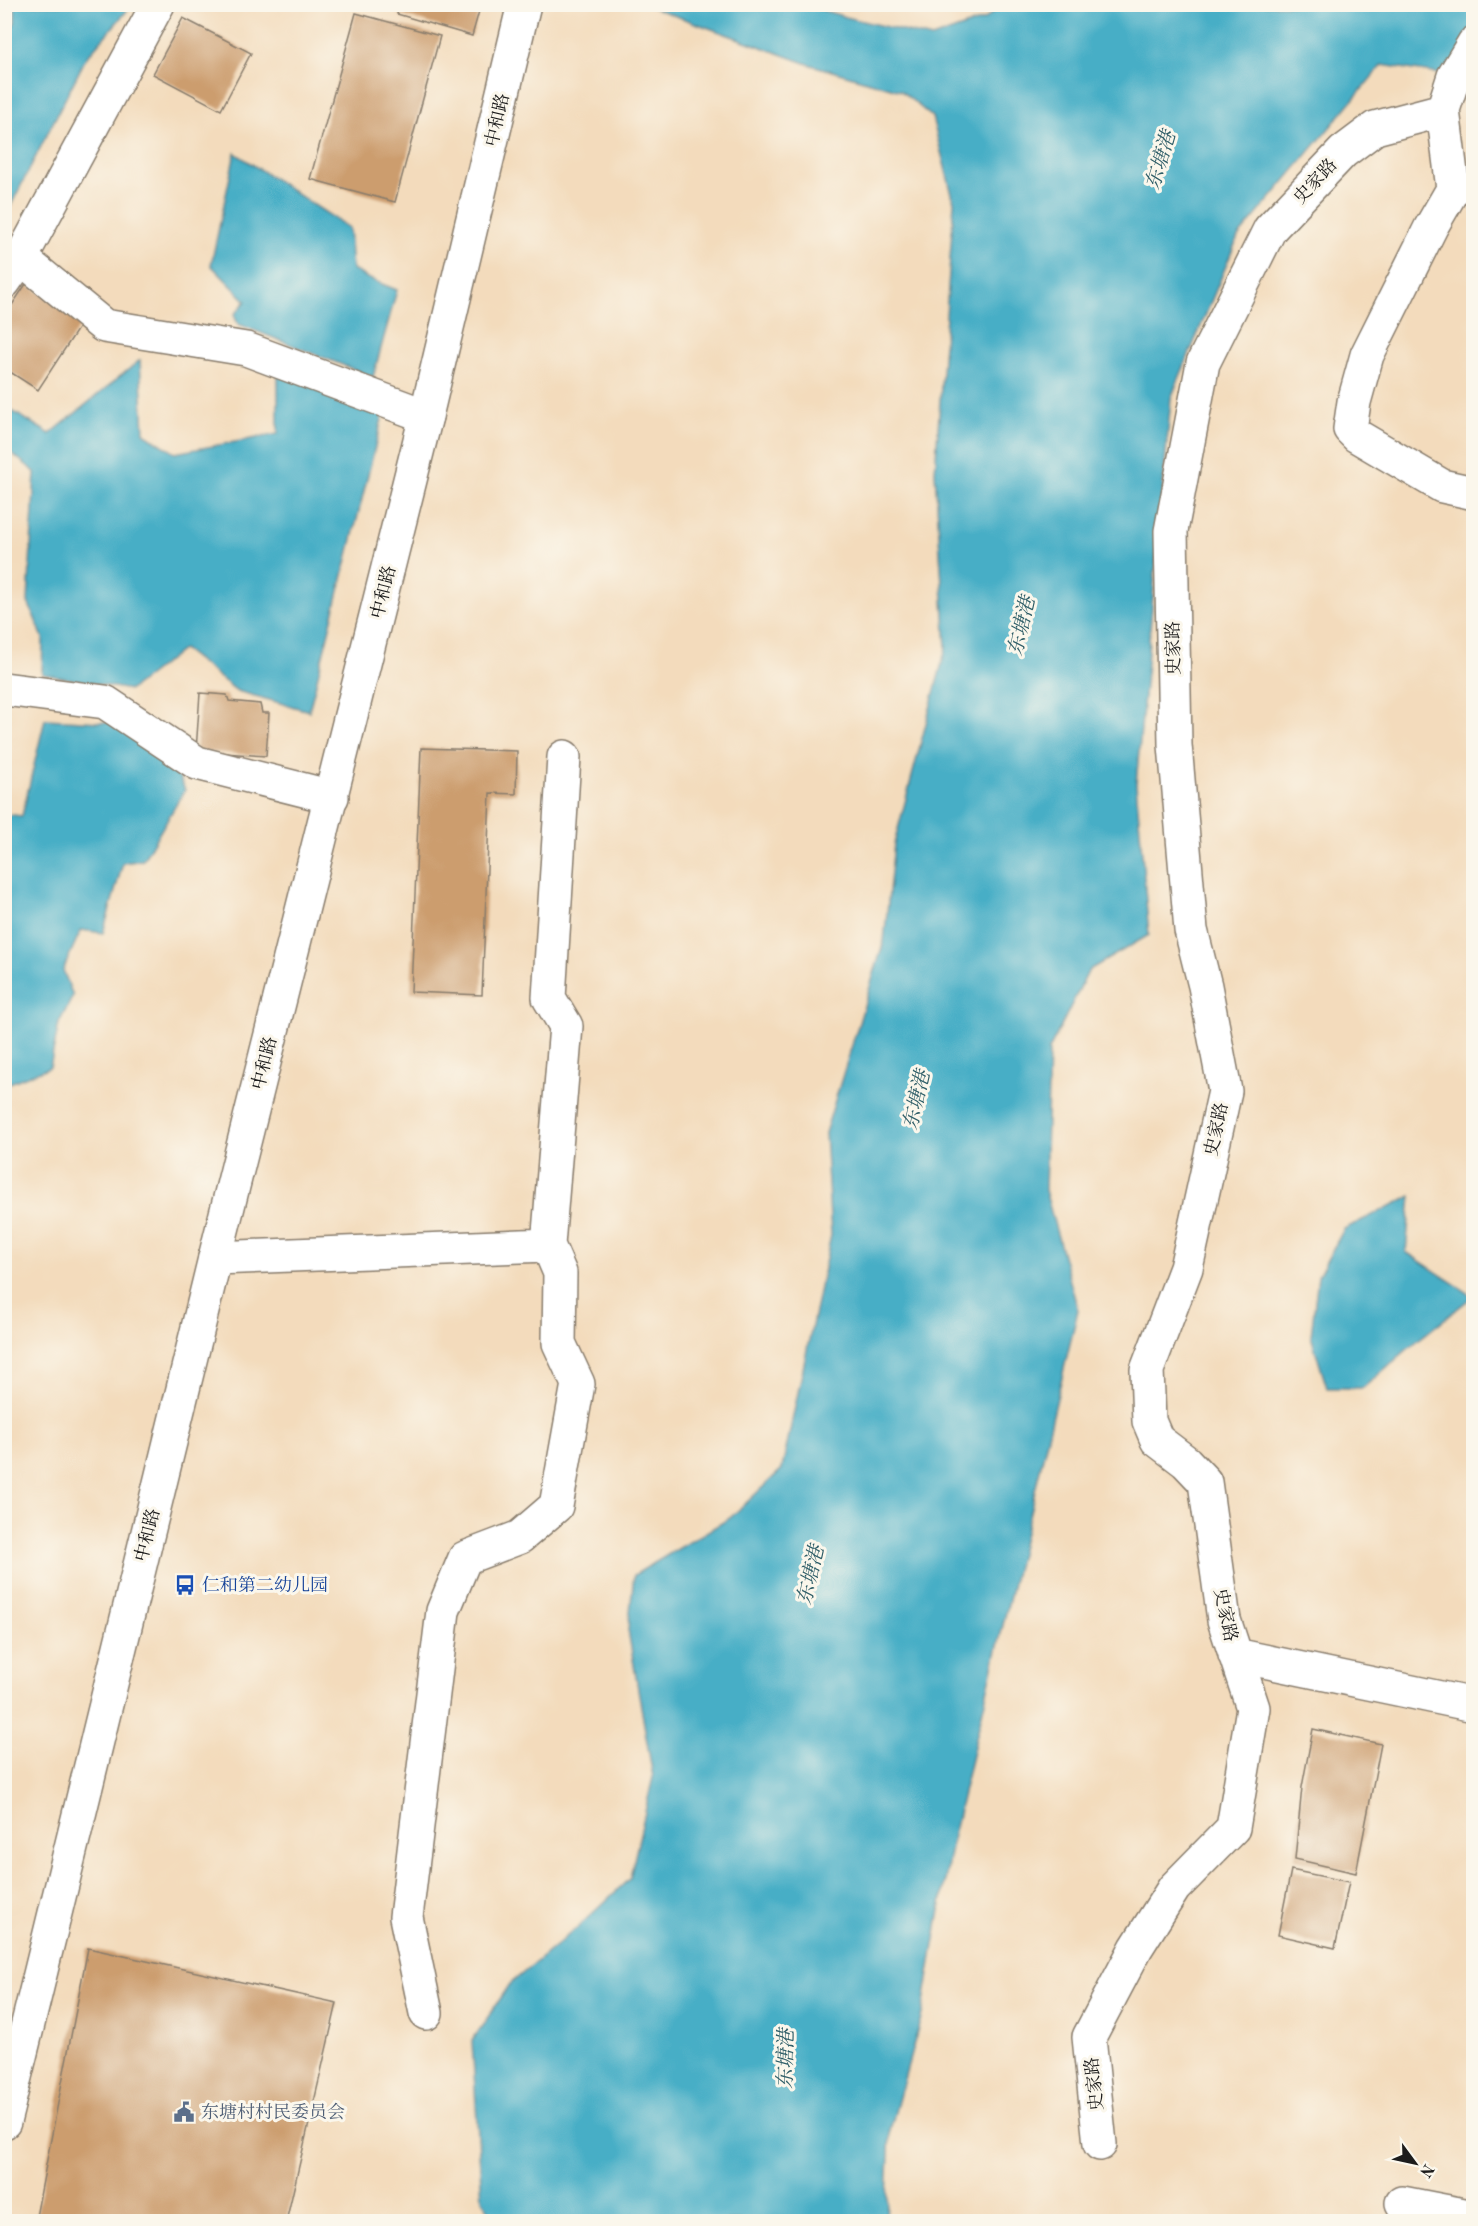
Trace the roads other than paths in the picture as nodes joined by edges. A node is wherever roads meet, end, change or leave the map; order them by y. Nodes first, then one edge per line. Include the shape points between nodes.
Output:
1 (158, 4) edge
2 (524, 4) edge
3 (1473, 43) edge
4 (1443, 110) junction
5 (13, 270) edge
6 (426, 416) junction
7 (1473, 493) edge
8 (4, 689) edge
9 (564, 757) dead end
10 (332, 797) junction
11 (548, 1245) junction
12 (215, 1258) junction
13 (1235, 1655) junction
14 (1473, 1705) edge
15 (426, 2013) dead end
16 (4, 2122) edge
17 (1100, 2144) dead end
18 (1402, 2203) dead end
19 (1473, 2217) edge

1 - 5 street
2 - 6 street, 中和路
3 - 4 street via 1454,76
4 - 7 street via 1454,189 1367,355 1350,429 1442,486
4 - 13 street, 史家路 via 1375,128 1343,152 1270,229 1203,363 1171,531 1175,745 1191,930 1225,1091 1186,1268 1147,1370 1147,1395 1149,1421 1156,1440 1186,1461 1205,1482 1224,1620
5 - 6 street via 104,326 246,349
6 - 10 street, 中和路
8 - 10 street via 105,702 197,763
9 - 11 street via 549,998 566,1026
10 - 12 street, 中和路
11 - 12 street
11 - 15 street via 560,1273 559,1343 578,1384 556,1506 520,1537 465,1558 443,1611 406,1917
12 - 16 street, 中和路
13 - 14 street
13 - 17 street, 史家路 via 1253,1708 1233,1828 1174,1888 1136,1948 1089,2037
18 - 19 street

